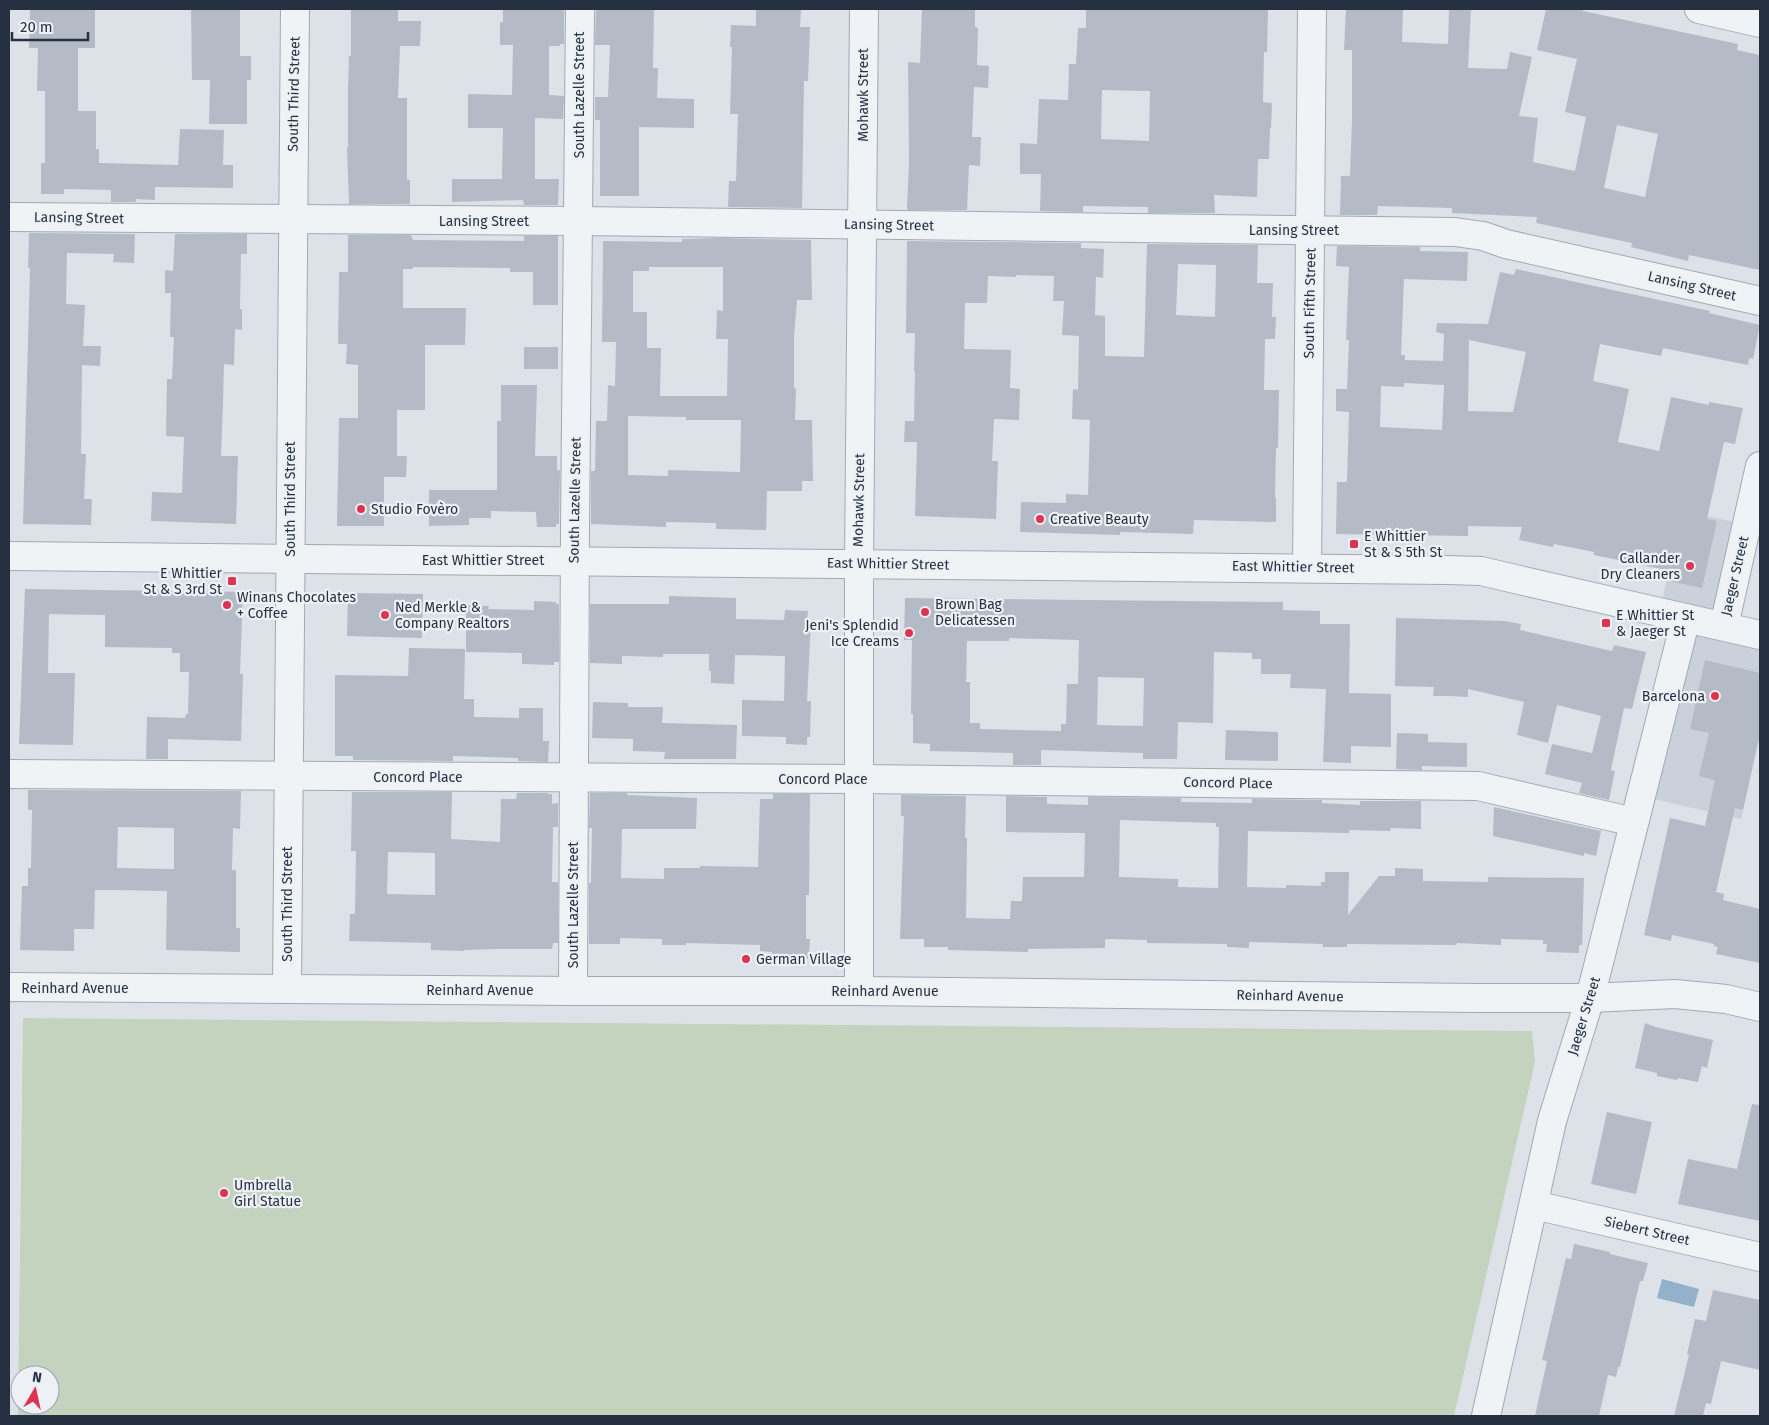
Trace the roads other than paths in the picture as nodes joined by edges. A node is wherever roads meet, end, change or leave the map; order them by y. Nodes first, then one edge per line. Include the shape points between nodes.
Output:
1 (295, 9) edge
2 (580, 9) edge
3 (864, 9) edge
4 (1312, 9) edge
5 (1699, 9) edge
6 (1760, 23) edge
7 (9, 217) edge
8 (292, 220) junction
9 (578, 221) junction
10 (862, 224) junction
11 (1310, 230) junction
12 (1760, 301) edge
13 (1760, 466) edge
14 (9, 556) edge
15 (290, 559) junction
16 (575, 561) junction
17 (859, 564) junction
18 (1307, 567) junction
19 (1686, 618) junction
20 (1724, 626) junction
21 (1760, 635) edge
22 (9, 774) edge
23 (288, 776) junction
24 (574, 778) junction
25 (859, 779) junction
26 (1634, 822) junction
27 (9, 987) edge
28 (287, 989) junction
29 (573, 991) junction
30 (859, 991) junction
31 (1590, 998) junction
32 (1760, 1007) edge
33 (1534, 1204) junction
34 (1760, 1256) edge
35 (1486, 1416) edge

1 - 8 street, South Third Street
2 - 9 street, South Lazelle Street
3 - 10 street, Mohawk Street
4 - 11 street, South Fifth Street
5 - 6 street
7 - 8 street, Lansing Street
8 - 9 street, Lansing Street
8 - 15 street, South Third Street
9 - 10 street, Lansing Street
9 - 16 street, South Lazelle Street
10 - 11 street, Lansing Street
10 - 17 street, Mohawk Street
11 - 12 street, Lansing Street via 1455,232 1483,236 1506,244
11 - 18 street, South Fifth Street
13 - 20 street, Jaeger Street
14 - 15 street, East Whittier Street
15 - 16 street, East Whittier Street
15 - 23 street, South Third Street
16 - 17 street, East Whittier Street
16 - 24 street, South Lazelle Street
17 - 18 street, East Whittier Street
17 - 25 street, Mohawk Street
18 - 19 street, East Whittier Street via 1481,571
19 - 20 street, East Whittier Street
19 - 26 street, Jaeger Street
20 - 21 street, East Whittier Street
22 - 23 street, Concord Place
23 - 24 street, Concord Place
23 - 28 street, South Third Street
24 - 25 street, Concord Place
24 - 29 street, South Lazelle Street
25 - 26 street, Concord Place via 1478,786
25 - 30 street, Mohawk Street
26 - 31 street, Jaeger Street
27 - 28 street, Reinhard Avenue
28 - 29 street, Reinhard Avenue
29 - 30 street, Reinhard Avenue
30 - 31 street, Reinhard Avenue
31 - 32 street, Reinhard Avenue via 1675,994 1726,999
31 - 33 street, Jaeger Street via 1552,1121
33 - 34 street, Siebert Street
33 - 35 street, Jaeger Street

